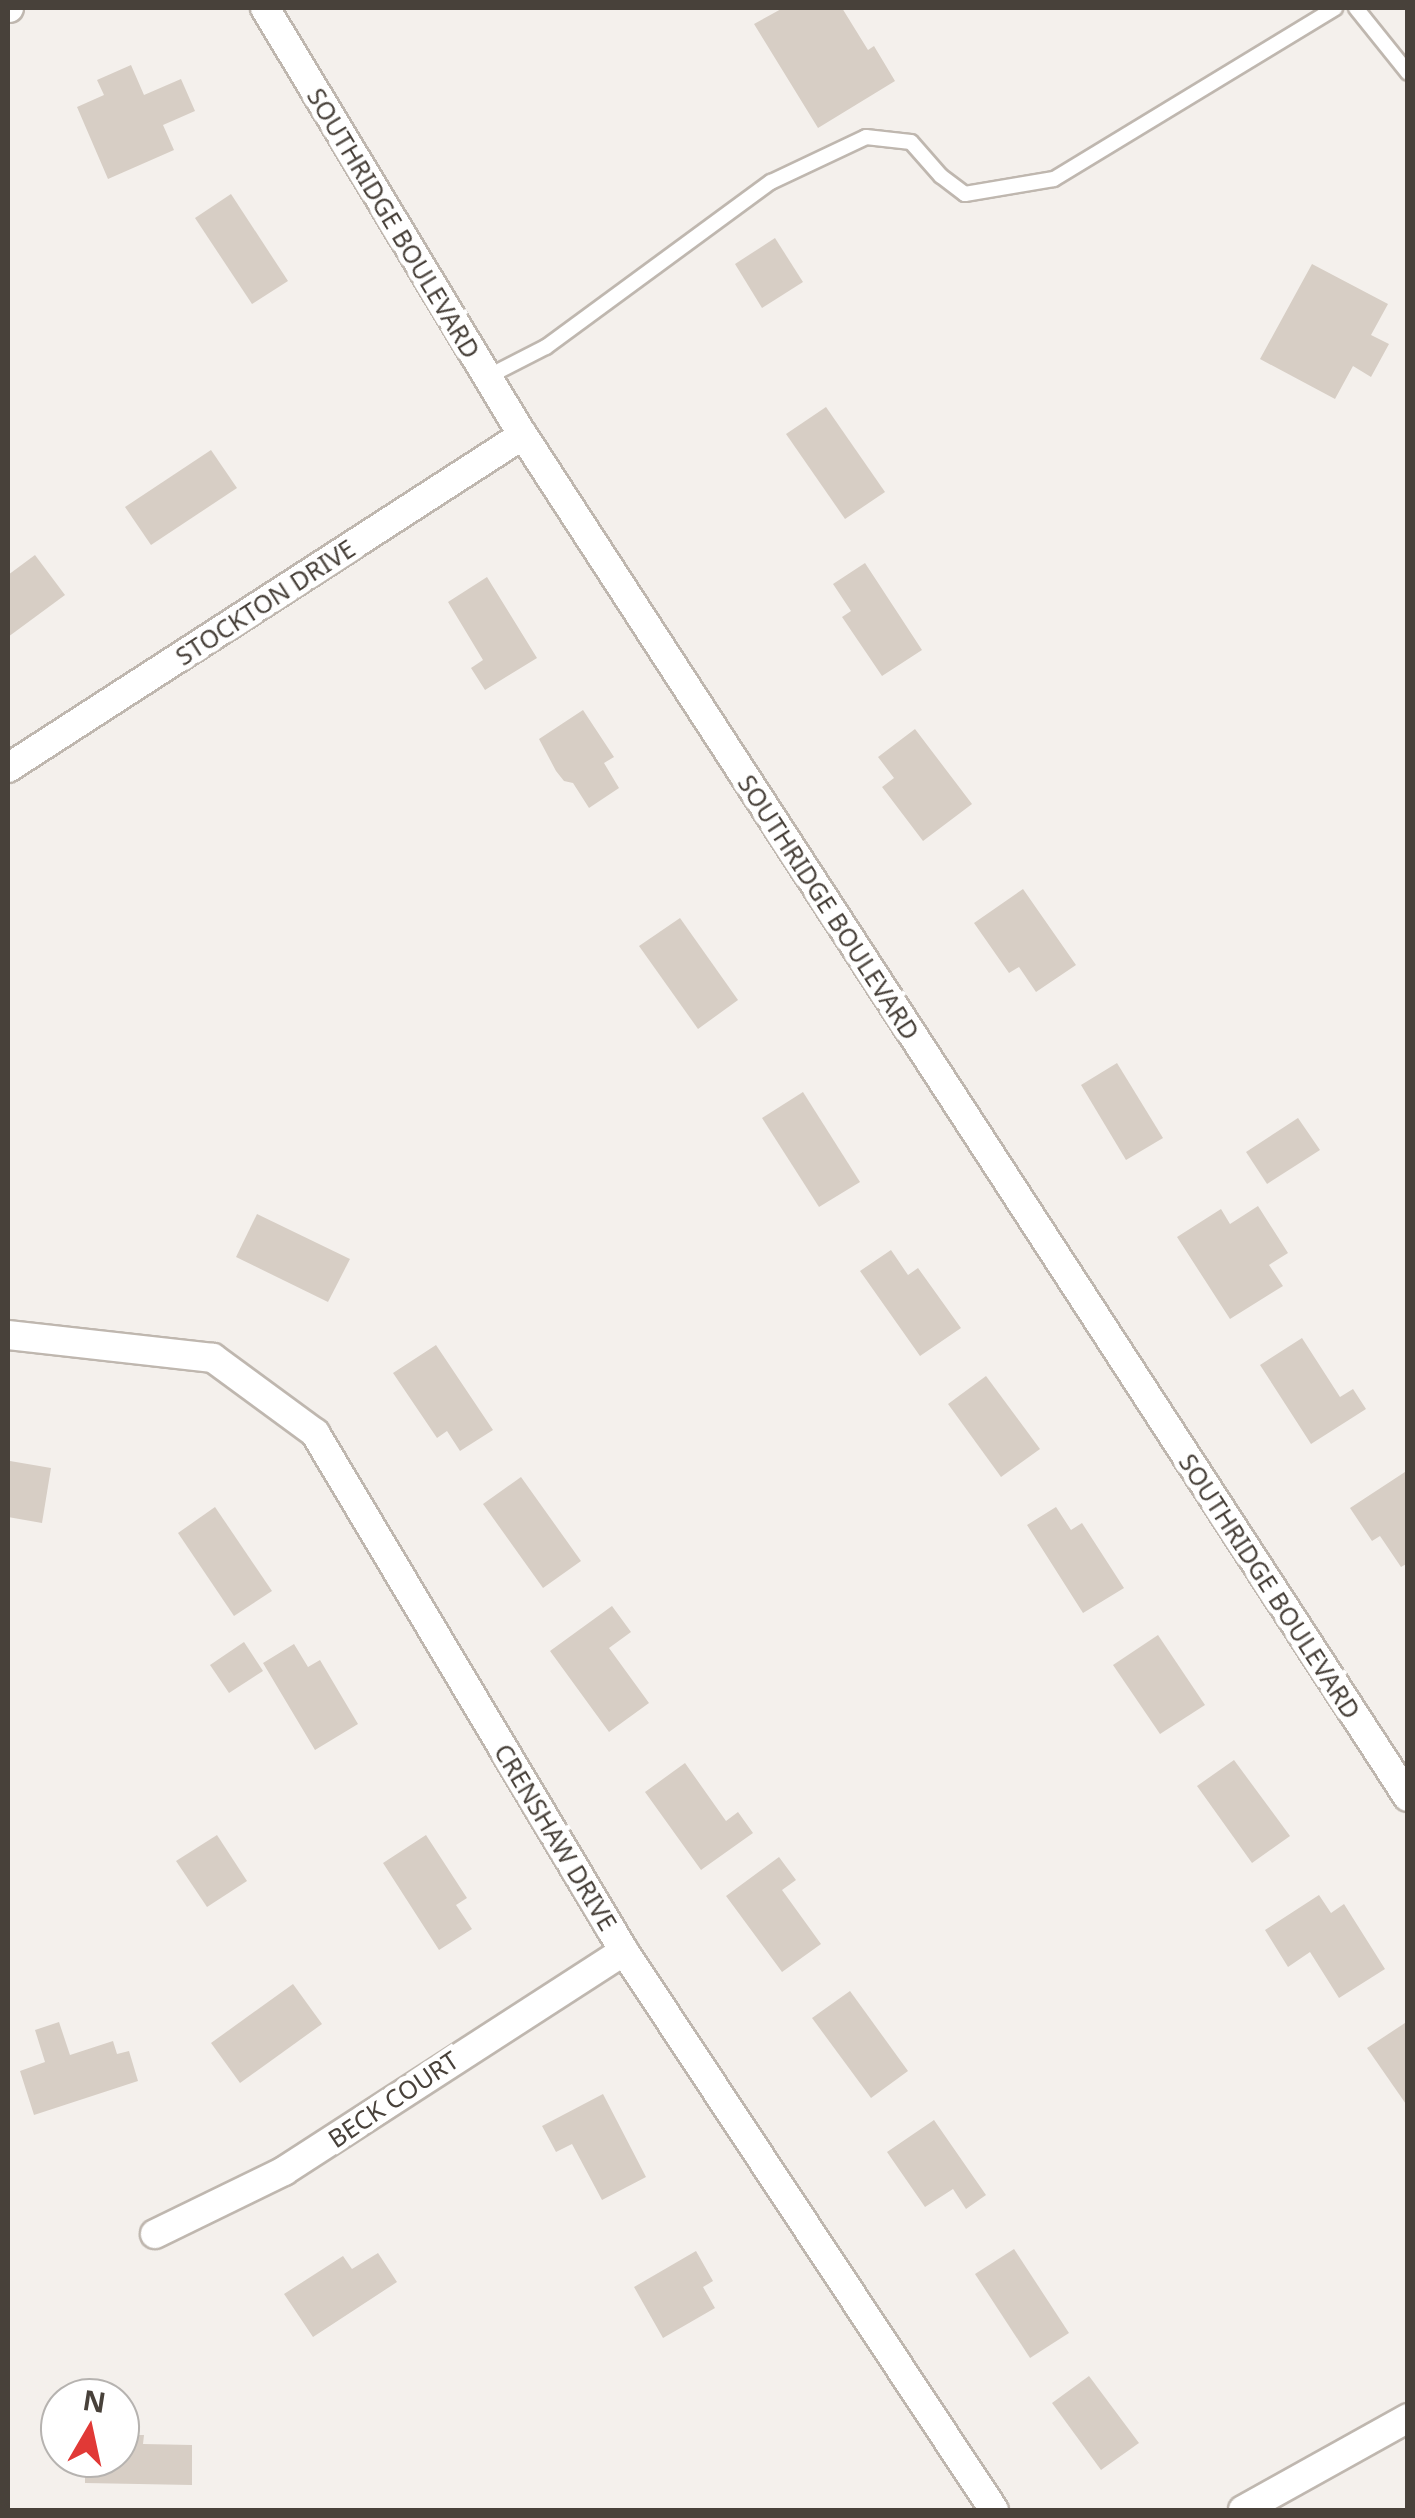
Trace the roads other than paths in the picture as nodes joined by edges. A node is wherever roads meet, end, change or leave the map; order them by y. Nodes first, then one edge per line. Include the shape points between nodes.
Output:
1 (265, 8) edge
2 (1336, 8) edge
3 (1356, 8) edge
4 (1408, 73) edge
5 (487, 378) junction
6 (523, 435) junction
7 (8, 768) edge
8 (8, 1335) edge
9 (1408, 1797) edge
10 (624, 1950) junction
11 (155, 2234) dead end
12 (1408, 2418) edge
13 (994, 2510) edge
14 (1243, 2510) edge

1 - 5 street, SOUTHRIDGE BOULEVARD
2 - 5 lane via 1054,179 965,194 911,142 866,137 772,182 546,347
3 - 4 lane
5 - 6 street, SOUTHRIDGE BOULEVARD
6 - 7 street, STOCKTON DRIVE
6 - 9 street, SOUTHRIDGE BOULEVARD
8 - 10 street, CRENSHAW DRIVE via 213,1358 314,1433
10 - 11 street, BECK COURT via 284,2171
10 - 13 street, CRENSHAW DRIVE
12 - 14 street

